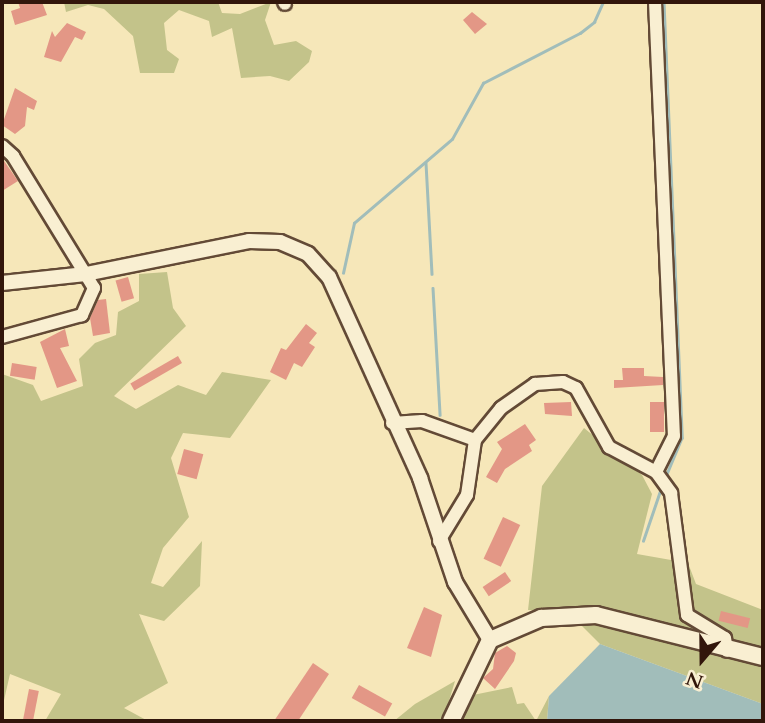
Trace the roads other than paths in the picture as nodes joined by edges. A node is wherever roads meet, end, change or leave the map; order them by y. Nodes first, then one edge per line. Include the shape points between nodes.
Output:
1 (655, 2) edge
2 (2, 146) edge
3 (86, 274) junction
4 (2, 283) edge
5 (2, 337) edge
6 (392, 422) junction
7 (475, 440) junction
8 (661, 479) junction
9 (439, 541) junction
10 (490, 640) junction
11 (727, 651) junction
12 (763, 657) edge
13 (452, 721) edge

1 - 8 street via 674,436
2 - 3 street via 13,156
3 - 4 street
3 - 5 street via 94,288 82,316
3 - 6 street via 249,241 296,248 329,277
6 - 7 street via 422,421
6 - 9 street via 421,478
7 - 8 street via 501,408 535,384 563,382 576,388 609,447
7 - 9 street via 467,495
8 - 11 street via 675,500 687,615 725,638
9 - 10 street via 469,610
10 - 11 main road via 541,618 596,615
10 - 13 main road
11 - 12 main road

